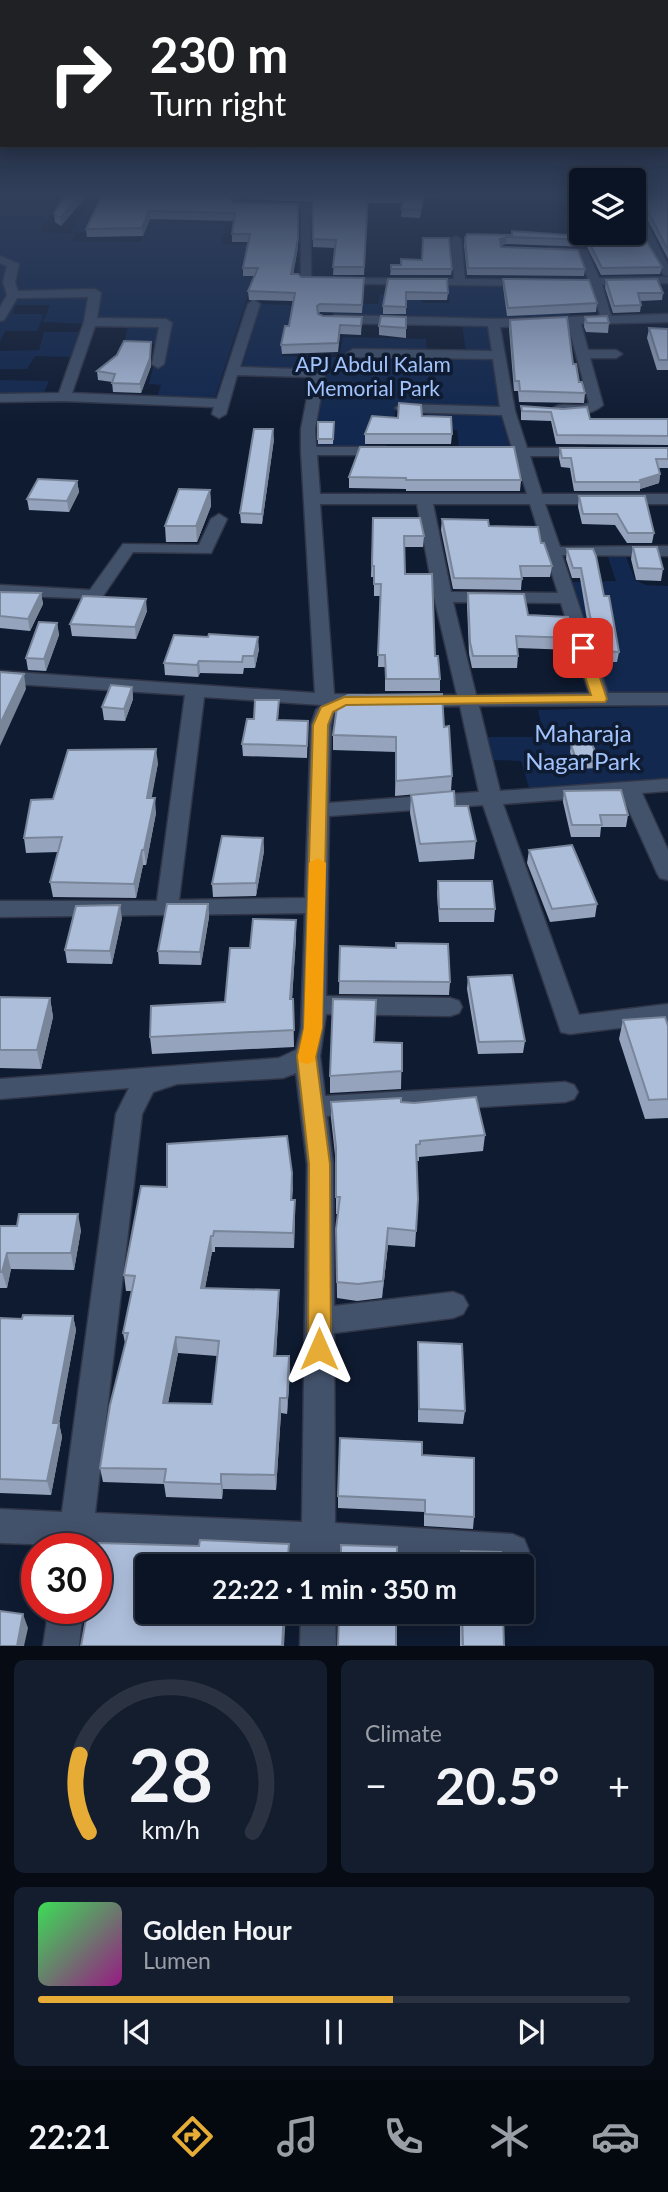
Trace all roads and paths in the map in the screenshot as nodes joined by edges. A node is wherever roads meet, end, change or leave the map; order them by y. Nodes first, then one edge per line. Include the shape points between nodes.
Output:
1 (11, 270) edge
2 (305, 270) edge
3 (459, 270) edge
4 (590, 270) edge
5 (668, 281) edge
6 (460, 282) junction
7 (540, 282) edge
8 (567, 282) edge
9 (594, 282) junction
10 (13, 295) junction
11 (254, 304) edge
12 (0, 315) edge
13 (324, 318) edge
14 (668, 318) edge
15 (601, 320) junction
16 (574, 321) junction
17 (90, 322) junction
18 (497, 323) junction
19 (353, 353) dead end
20 (581, 354) junction
21 (616, 354) dead end
22 (499, 355) junction
23 (158, 364) dead end
24 (232, 371) junction
25 (64, 397) junction
26 (0, 398) edge
27 (402, 408) edge
28 (542, 408) edge
29 (512, 409) junction
30 (308, 451) junction
31 (402, 452) edge
32 (495, 452) edge
33 (522, 452) junction
34 (601, 452) edge
35 (310, 499) junction
36 (424, 499) junction
37 (668, 499) edge
38 (537, 500) junction
39 (219, 519) dead end
40 (552, 551) junction
41 (668, 551) edge
42 (0, 590) edge
43 (443, 597) junction
44 (567, 598) junction
45 (0, 677) edge
46 (195, 690) junction
47 (600, 699) junction
48 (668, 699) edge
49 (334, 700) junction
50 (468, 701) junction
51 (668, 785) edge
52 (629, 788) junction
53 (491, 799) junction
54 (319, 810) junction
55 (668, 873) edge
56 (317, 905) junction
57 (0, 909) edge
58 (167, 909) junction
59 (314, 1005) junction
60 (450, 1007) dead end
61 (668, 1013) edge
62 (307, 1056) junction
63 (177, 1074) junction
64 (0, 1089) edge
65 (565, 1093) dead end
66 (313, 1107) junction
67 (453, 1305) dead end
68 (319, 1321) junction
69 (0, 1526) edge
70 (40, 1533) edge
71 (76, 1533) edge
72 (112, 1541) edge
73 (512, 1551) dead end
74 (318, 1553) edge
75 (64, 1624) edge
76 (318, 1624) edge
77 (61, 1646) edge
78 (318, 1646) edge

1 - 10 street
2 - 6 street via 305,281
3 - 6 street
4 - 9 street
5 - 9 street
6 - 7 street via 511,277
8 - 9 street
9 - 15 street via 606,310
10 - 12 street
10 - 17 street via 95,293
11 - 24 street
13 - 18 street
14 - 15 street
15 - 16 street
16 - 18 street
16 - 20 street
17 - 23 street via 166,323
17 - 25 street
18 - 22 street
19 - 22 street
20 - 21 street
20 - 28 street via 596,404 586,410
22 - 29 street
24 - 25 street via 221,409
24 - 30 street via 318,373
25 - 26 street
27 - 29 street
29 - 33 street
30 - 31 street
30 - 35 street
32 - 33 street
33 - 34 street
33 - 38 street
35 - 36 street
35 - 49 street
36 - 38 street
36 - 43 street
37 - 38 street
38 - 40 street
39 - 42 street via 205,550 129,547 95,595
40 - 41 street
40 - 44 street
43 - 44 street
43 - 50 street
44 - 47 street
45 - 46 street
46 - 49 street
46 - 58 street
47 - 48 street
47 - 50 street
49 - 50 street
49 - 54 street via 321,725
50 - 53 street
51 - 52 street
52 - 53 street
52 - 55 street
53 - 54 street
53 - 61 street via 570,1025
54 - 56 street
56 - 58 street
56 - 59 street
57 - 58 street
59 - 60 street
59 - 62 street
62 - 63 street via 283,1068
62 - 66 street
63 - 64 street
63 - 71 street via 144,1085 129,1114
65 - 66 street
66 - 68 street via 320,1164
67 - 68 street
68 - 74 street
69 - 70 street
72 - 74 street
73 - 74 street
75 - 77 street
76 - 78 street

